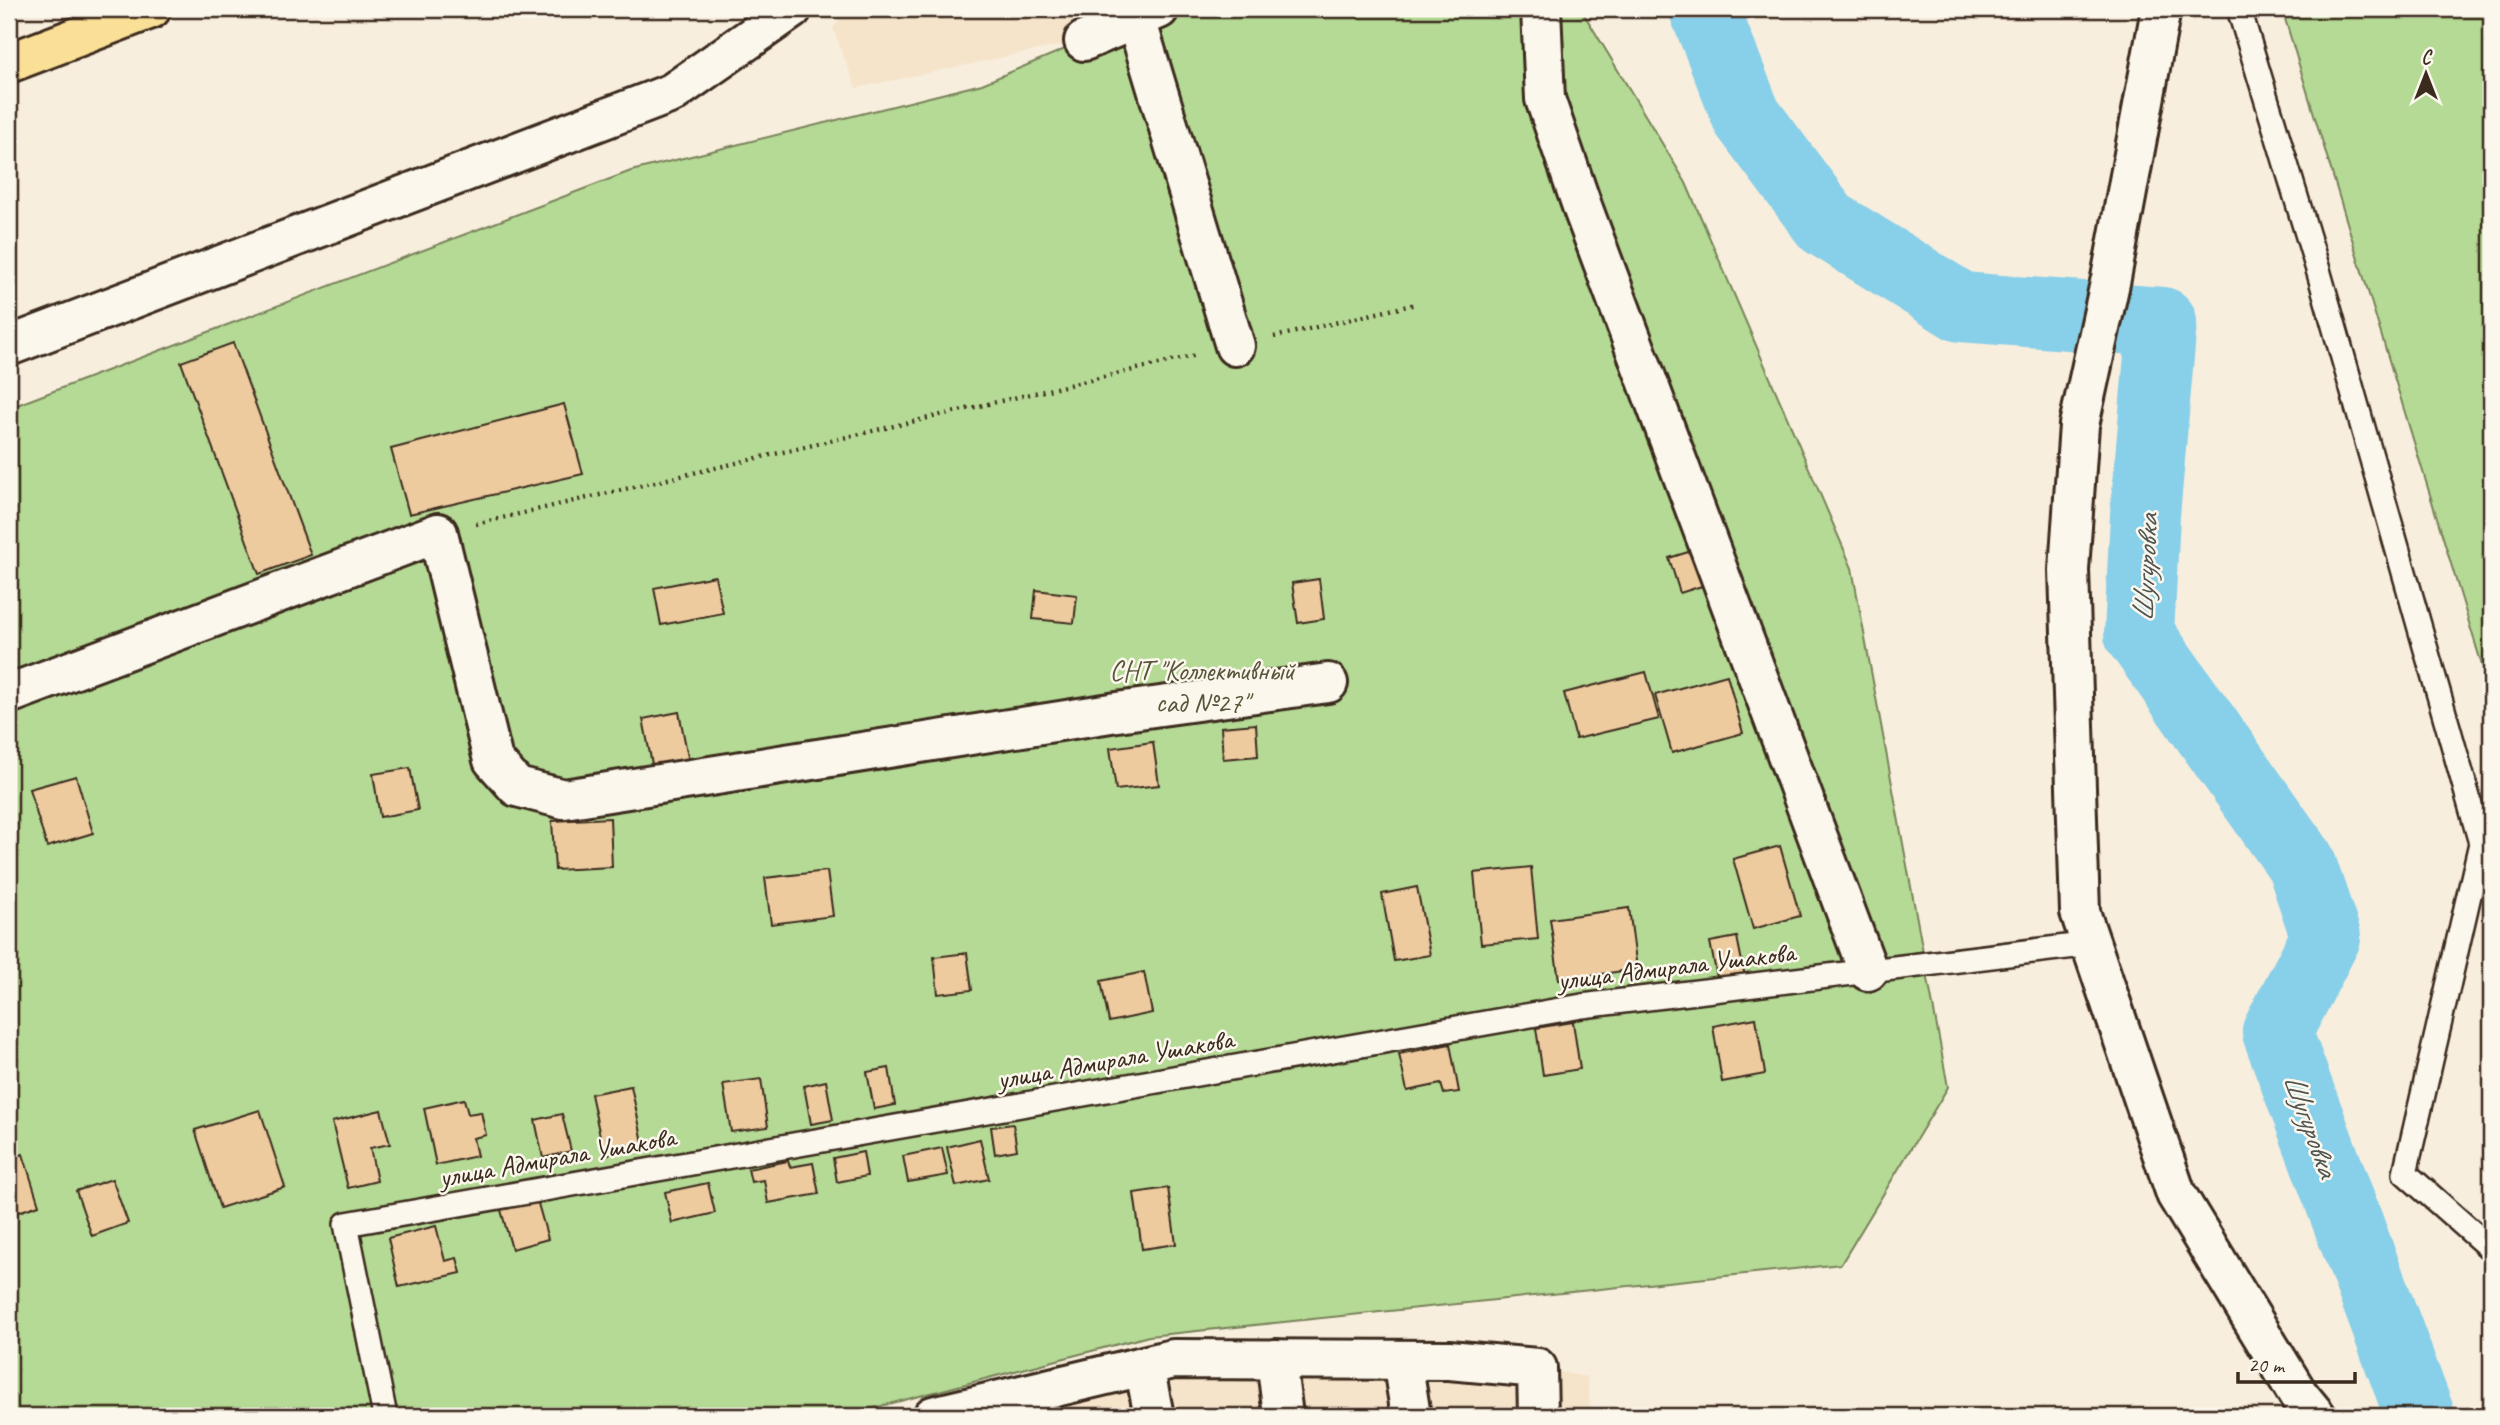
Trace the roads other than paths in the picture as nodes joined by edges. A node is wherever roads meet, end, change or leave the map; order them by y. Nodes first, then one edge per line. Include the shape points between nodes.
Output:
1 (151, 9) edge
2 (792, 9) edge
3 (1541, 9) edge
4 (2161, 9) edge
5 (2239, 9) edge
6 (1148, 14) edge
7 (1084, 41) dead end
8 (9, 63) edge
9 (9, 346) edge
10 (1235, 346) road end
11 (1328, 683) dead end
12 (9, 694) edge
13 (2091, 944) junction
14 (1868, 971) junction
15 (2491, 1249) edge
16 (1276, 1359) junction
17 (1402, 1360) junction
18 (1144, 1366) junction
19 (1030, 1405) edge
20 (385, 1416) edge
21 (933, 1416) edge
22 (1154, 1416) edge
23 (1283, 1416) edge
24 (1411, 1416) edge
25 (1538, 1416) edge
26 (2316, 1416) edge

1 - 8 main road
2 - 9 street via 672,93
3 - 14 street via 1545,99
4 - 13 street via 2079,425 2069,570 2080,912
5 - 15 lane via 2481,843 2405,1173
6 - 7 street
6 - 10 street
11 - 12 street via 564,799 517,788 494,760 438,533
13 - 14 lane, улица Адмирала Ушакова
13 - 26 street via 2176,1194
14 - 20 lane, улица Адмирала Ушакова via 1582,1006 346,1224
16 - 17 street
16 - 18 street via 1173,1359
16 - 23 street
17 - 24 street
17 - 25 street via 1537,1368
18 - 19 street
18 - 22 street
19 - 21 street

